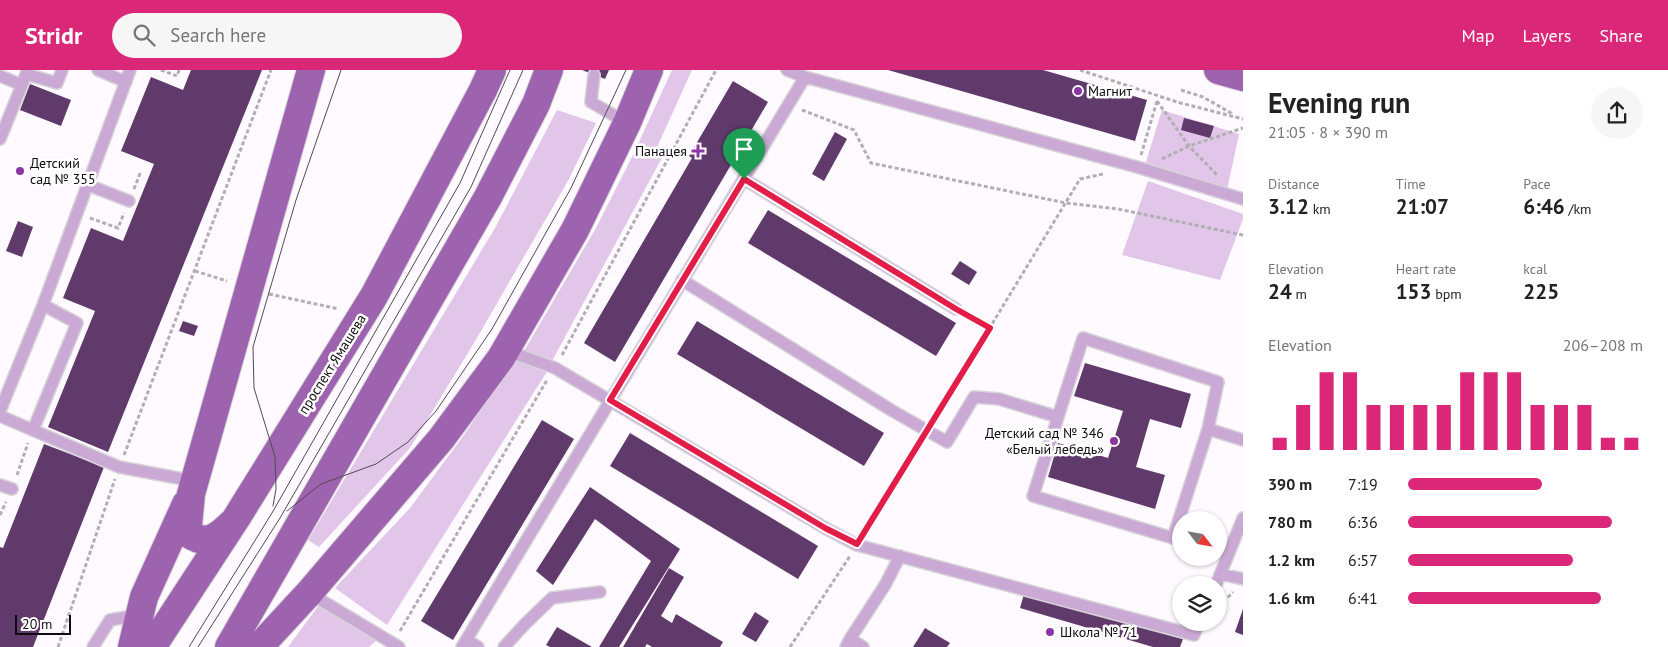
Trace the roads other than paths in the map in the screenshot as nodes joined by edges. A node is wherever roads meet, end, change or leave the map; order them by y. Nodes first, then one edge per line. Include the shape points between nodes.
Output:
1 (62, 70) edge
2 (98, 70) edge
3 (130, 70) edge
4 (311, 70) edge
5 (492, 70) edge
6 (549, 70) edge
7 (649, 70) edge
8 (786, 70) edge
9 (1218, 70) edge
10 (594, 75) dead end
11 (0, 76) edge
12 (1243, 77) edge
13 (805, 78) junction
14 (126, 82) junction
15 (22, 85) junction
16 (627, 123) junction
17 (0, 139) edge
18 (744, 179) junction
19 (88, 185) junction
20 (1242, 196) edge
21 (129, 201) dead end
22 (682, 280) junction
23 (44, 305) junction
24 (956, 309) road end
25 (505, 350) junction
26 (610, 400) junction
27 (0, 411) edge
28 (0, 416) edge
29 (1058, 417) junction
30 (1208, 429) junction
31 (33, 430) junction
32 (1243, 440) edge
33 (0, 485) edge
34 (192, 488) junction
35 (12, 489) road end
36 (237, 517) junction
37 (1243, 518) edge
38 (900, 556) junction
39 (1220, 576) edge
40 (1227, 581) edge
41 (1240, 583) edge
42 (600, 592) dead end
43 (309, 593) junction
44 (140, 615) junction
45 (1172, 629) edge
46 (1179, 631) edge
47 (1196, 631) edge
48 (848, 643) edge
49 (464, 644) edge
50 (93, 647) edge
51 (132, 647) edge
52 (152, 647) edge
53 (229, 647) edge
54 (259, 647) edge
55 (399, 647) edge
56 (478, 647) edge
57 (504, 647) edge
58 (862, 647) edge

1 - 15 lane via 57,83 26,74
2 - 14 lane
3 - 14 lane
4 - 34 main road
5 - 36 main road, проспект Ямашева via 374,296
6 - 53 main road via 536,104 488,197
7 - 16 main road
8 - 13 lane
9 - 12 main road
10 - 16 lane via 591,102
11 - 15 lane
13 - 18 lane
13 - 20 lane
14 - 19 lane
15 - 17 lane
16 - 25 main road via 575,230
18 - 22 lane
18 - 24 lane
19 - 21 lane
19 - 23 lane
22 - 26 lane
22 - 29 lane via 948,442 974,397 999,399
23 - 27 lane
23 - 31 lane via 77,323
25 - 26 lane via 555,368
25 - 43 main road via 441,439
26 - 38 lane via 825,528 857,544
26 - 49 lane
28 - 31 lane
29 - 30 lane via 1083,338 1218,382
29 - 30 lane via 1033,496 1173,538
30 - 32 lane
31 - 34 lane via 119,466
33 - 35 lane
34 - 36 main road via 188,526 189,534 197,540 210,540
34 - 44 main road via 144,597
36 - 52 main road, проспект Ямашева
37 - 39 lane
38 - 45 lane
38 - 48 lane
40 - 41 lane
42 - 57 lane via 552,598
43 - 54 main road
43 - 55 lane
44 - 50 lane via 110,620
44 - 51 main road
46 - 47 lane via 1194,635
48 - 58 lane
49 - 56 lane

